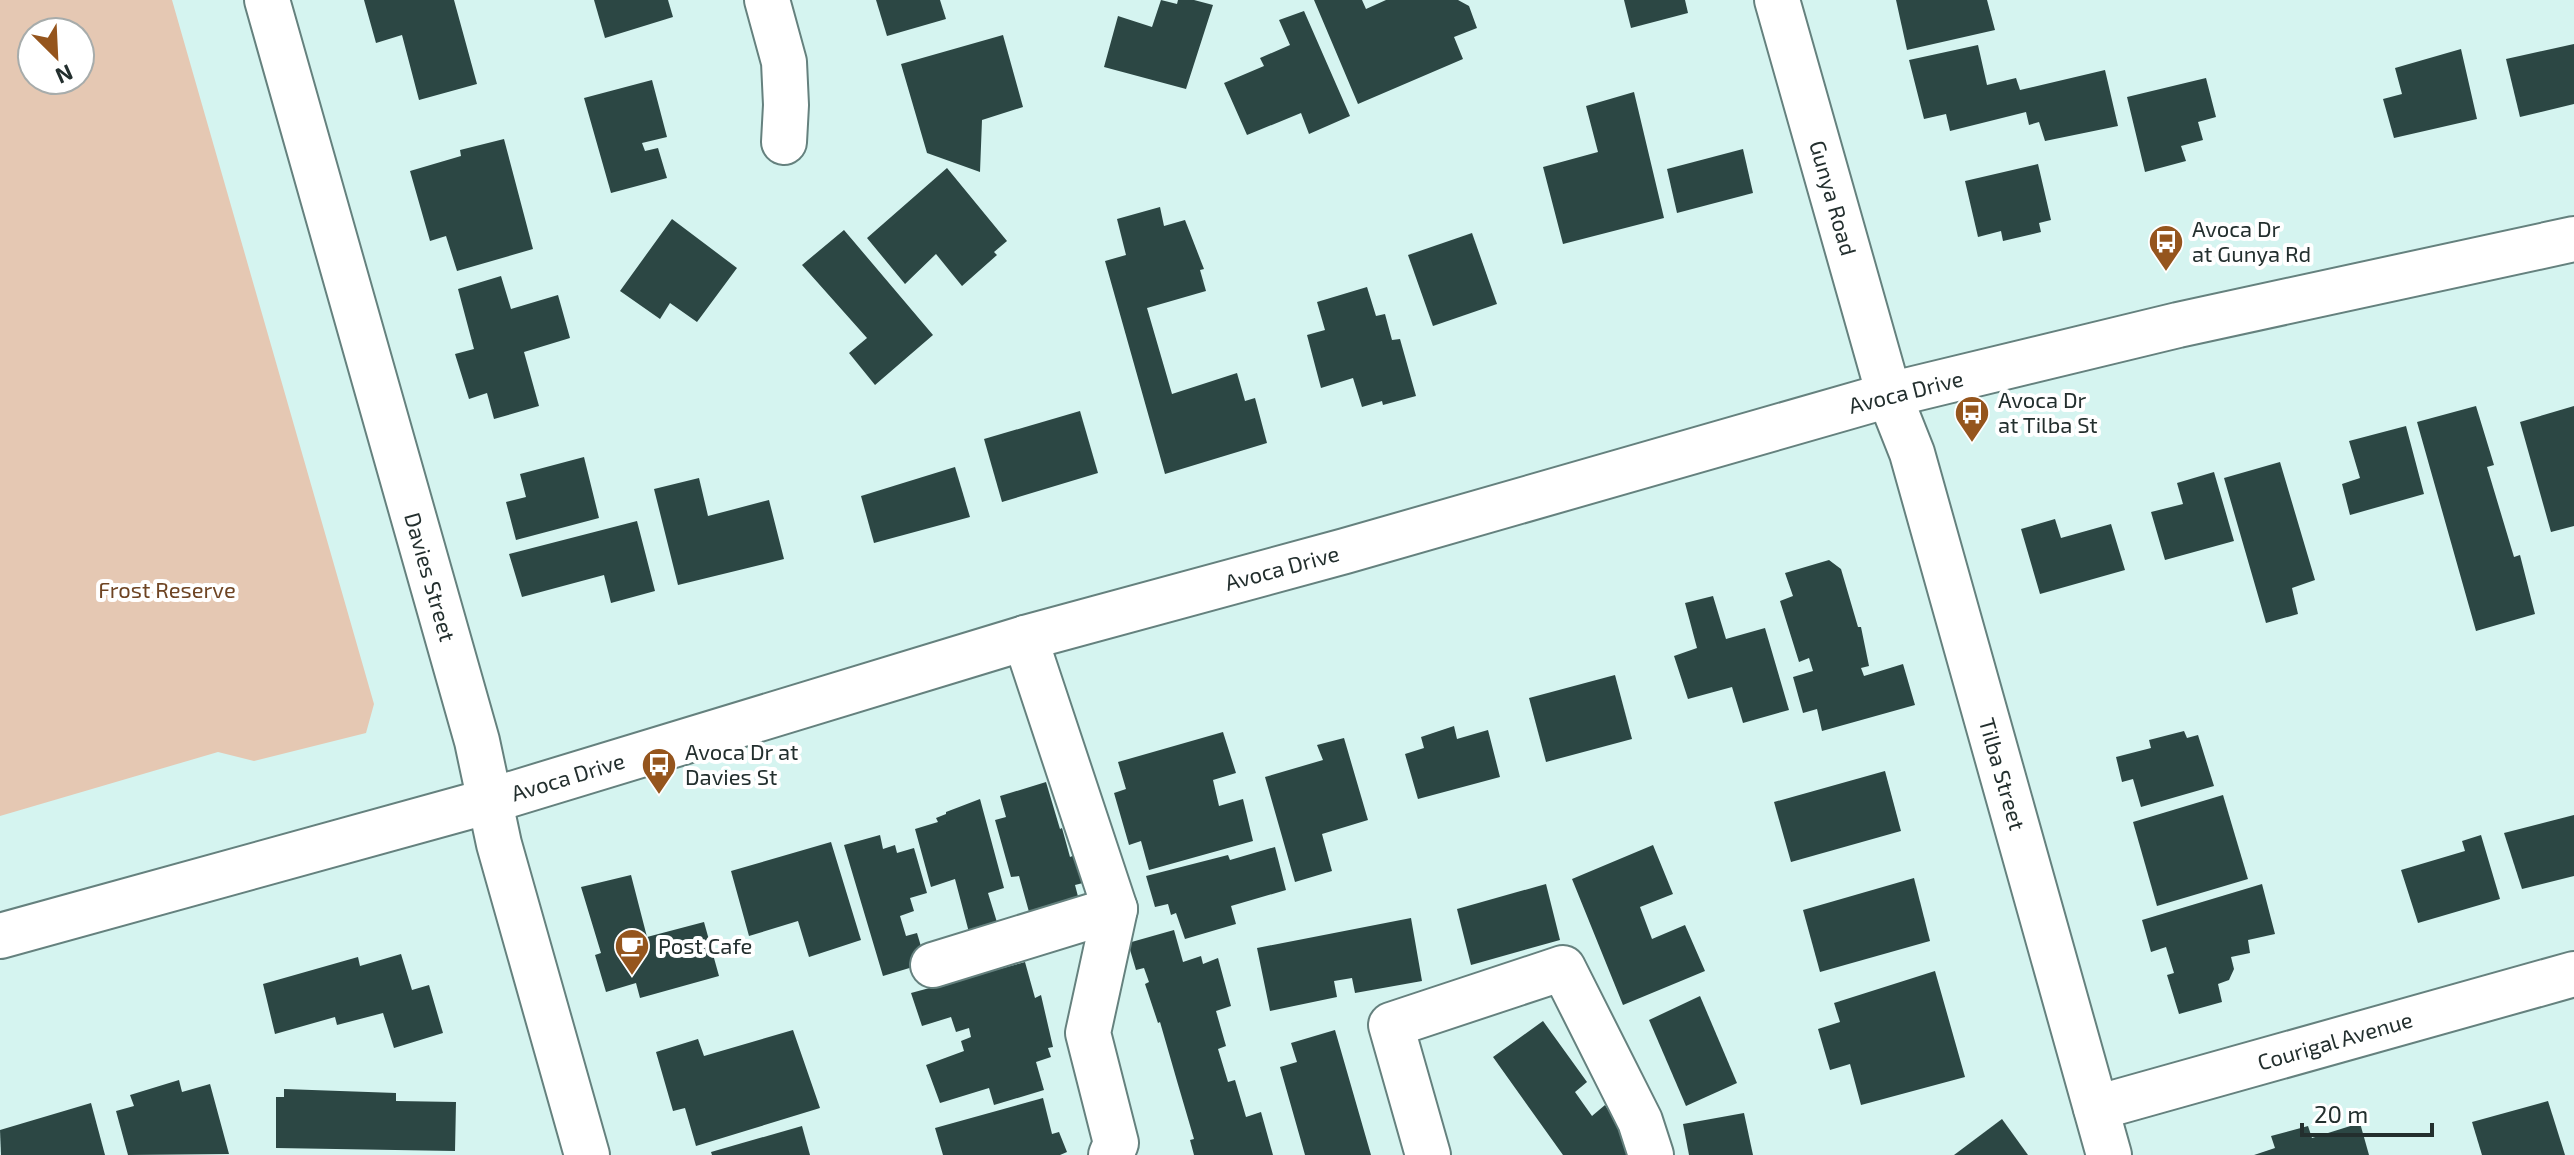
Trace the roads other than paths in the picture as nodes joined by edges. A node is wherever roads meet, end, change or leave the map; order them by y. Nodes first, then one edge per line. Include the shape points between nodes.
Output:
1 (267, 0) edge
2 (767, 0) edge
3 (1777, 0) edge
4 (784, 142) dead end
5 (2574, 239) edge
6 (1889, 395) junction
7 (1025, 638) junction
8 (489, 801) junction
9 (1115, 909) junction
10 (0, 936) edge
11 (933, 965) dead end
12 (2574, 974) edge
13 (2096, 1108) junction
14 (1122, 1151) edge
15 (587, 1155) edge
16 (1428, 1155) edge
17 (1651, 1155) edge
18 (2109, 1155) edge

1 - 8 street, Davies Street via 473,726
2 - 4 street via 784,62
3 - 6 street, Gunya Road
5 - 6 street, Avoca Drive via 2178,325
6 - 7 street, Avoca Drive
6 - 13 street, Tilba Street via 1912,453
7 - 8 street, Avoca Drive
7 - 9 street
8 - 10 street, Avoca Drive
8 - 15 street, Davies Street
9 - 11 street
9 - 14 street via 1088,1033
12 - 13 street, Courigal Avenue
13 - 18 street, Tilba Street
16 - 17 street via 1391,1025 1563,968 1640,1121

